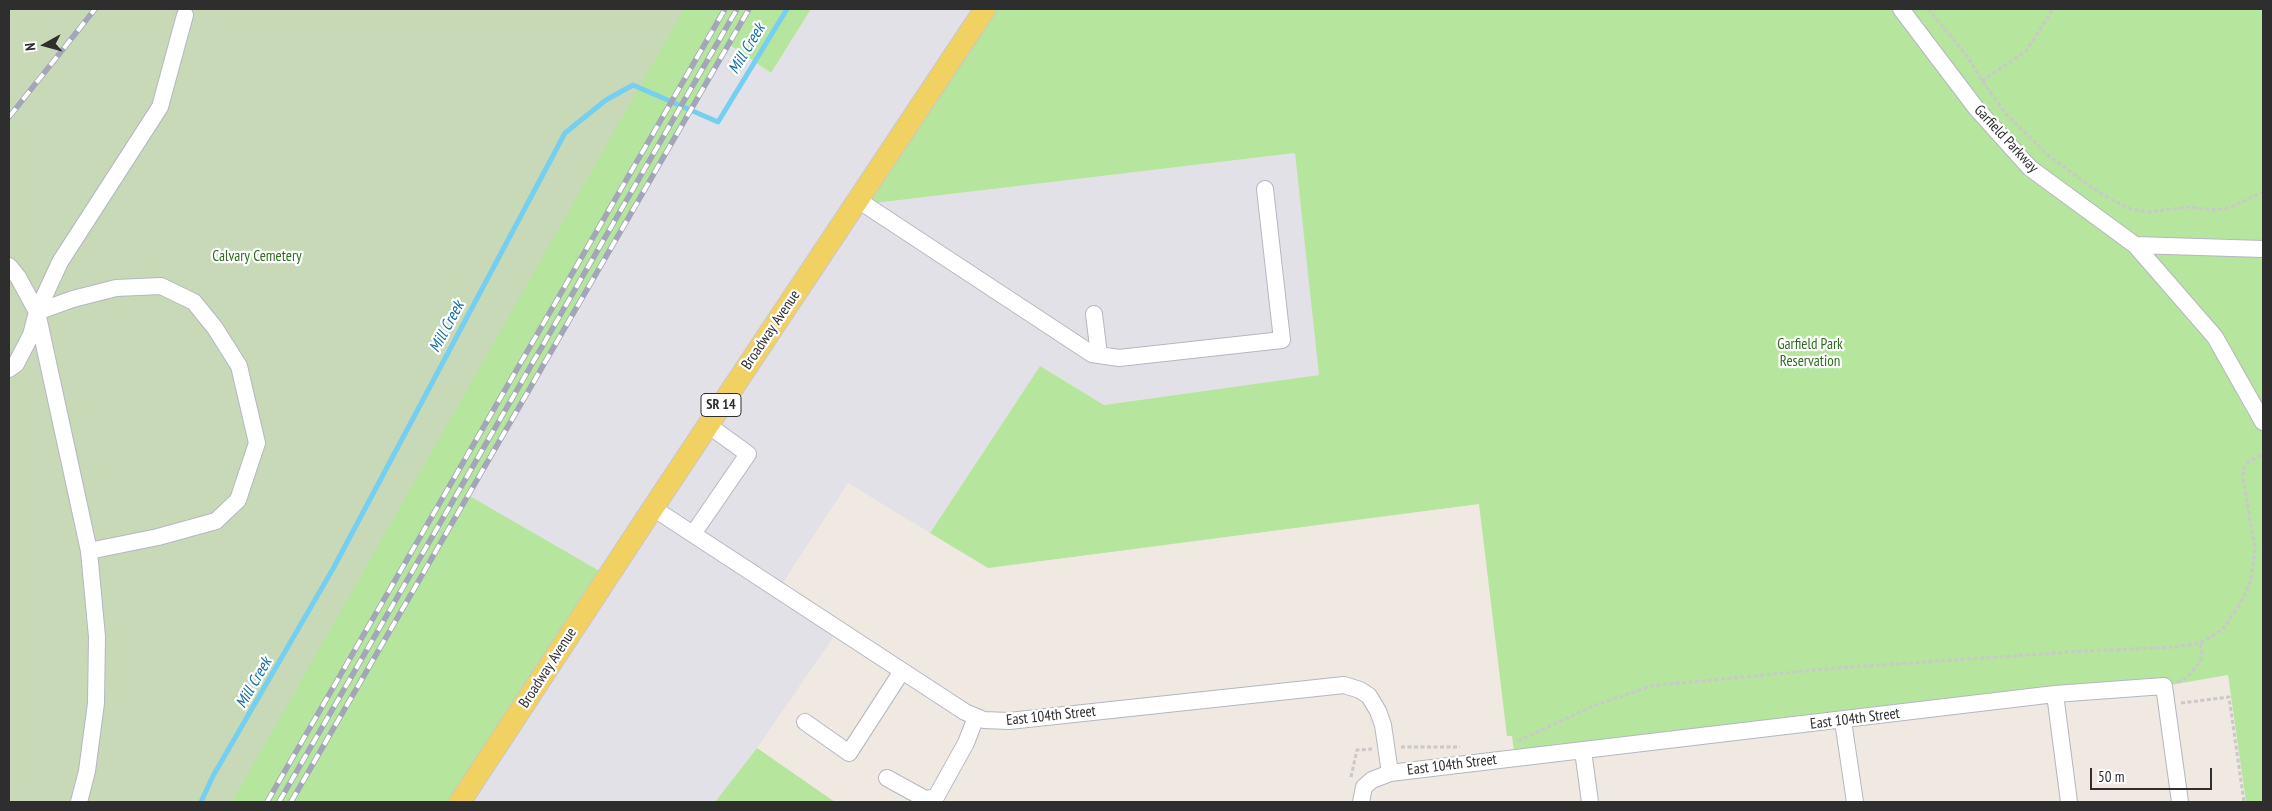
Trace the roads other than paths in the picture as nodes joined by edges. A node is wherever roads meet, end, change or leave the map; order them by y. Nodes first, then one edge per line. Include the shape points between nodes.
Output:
1 (986, 9) edge
2 (1901, 9) edge
3 (185, 15) dead end
4 (1265, 189) dead end
5 (858, 200) junction
6 (2135, 245) junction
7 (2263, 249) edge
8 (9, 266) edge
9 (37, 312) junction
10 (1094, 314) dead end
11 (1099, 355) junction
12 (9, 369) edge
13 (2263, 422) edge
14 (708, 425) junction
15 (653, 508) junction
16 (694, 534) junction
17 (89, 551) junction
18 (902, 671) junction
19 (2055, 694) junction
20 (976, 716) junction
21 (1844, 721) junction
22 (805, 722) dead end
23 (1583, 751) junction
24 (1390, 773) junction
25 (887, 778) dead end
26 (79, 802) edge
27 (460, 802) edge
28 (1361, 802) edge
29 (1590, 802) edge
30 (1855, 802) edge
31 (2070, 802) edge
32 (2180, 802) edge

1 - 5 main road, Broadway Avenue / SR 14
2 - 6 street, Garfield Parkway via 1976,108 2030,168
3 - 9 street via 160,107 60,262
4 - 11 street via 1282,340 1119,358
5 - 11 street via 1092,354
5 - 14 main road, Broadway Avenue / SR 14
6 - 7 street
6 - 13 street, Garfield Parkway via 2215,337
8 - 9 street
9 - 12 street via 31,335 16,364
9 - 17 street
9 - 17 street via 116,288 161,286 194,302 239,366 258,443 238,500 216,521
10 - 11 street
14 - 15 main road, Broadway Avenue / SR 14
14 - 16 street via 748,454
15 - 16 street, East 104th Street
15 - 27 main road, Broadway Avenue / SR 14
16 - 18 street, East 104th Street
17 - 26 street via 97,637 96,703
18 - 20 street, East 104th Street
18 - 22 street via 849,753
19 - 21 street, East 104th Street
19 - 31 street
19 - 32 street, East 104th Street via 2164,686
20 - 24 street, East 104th Street via 984,720 1009,721 1344,685 1369,696 1378,711
20 - 25 street via 966,743 936,797 925,799
21 - 23 street, East 104th Street
21 - 30 street
23 - 24 street, East 104th Street
23 - 29 street
24 - 28 street via 1364,787

